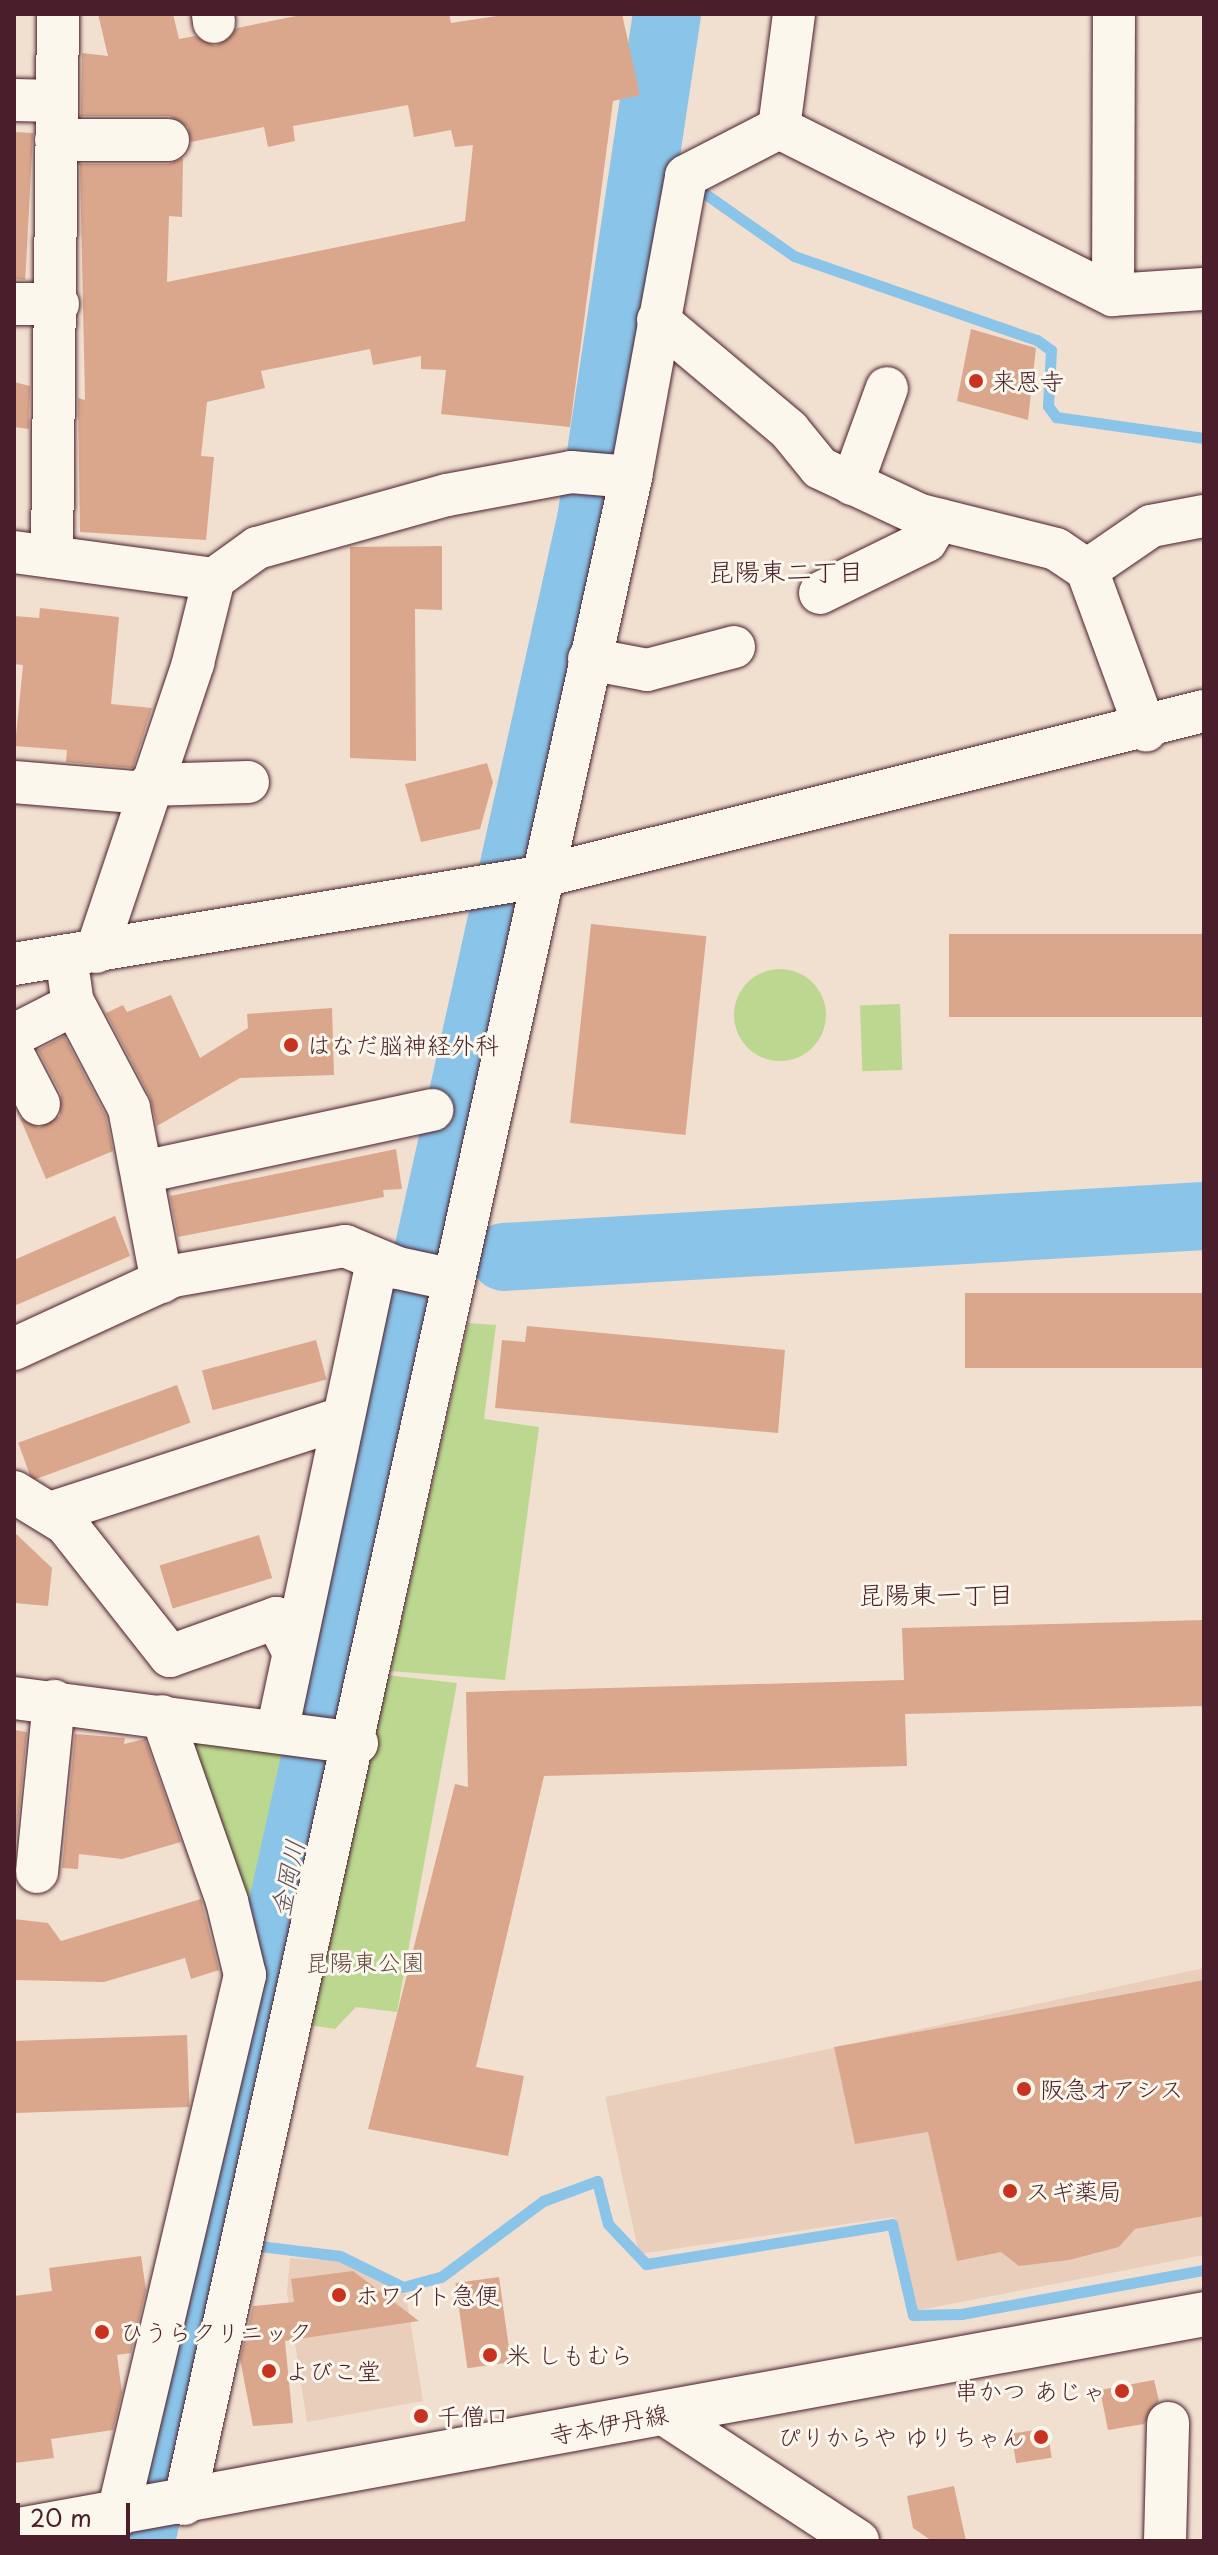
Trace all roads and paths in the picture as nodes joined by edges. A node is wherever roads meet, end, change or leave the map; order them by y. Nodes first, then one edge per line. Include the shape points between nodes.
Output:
1 (58, 14) edge
2 (794, 14) edge
3 (1114, 14) edge
4 (14, 100) edge
5 (57, 121) junction
6 (779, 128) junction
7 (168, 140) dead end
8 (1204, 289) edge
9 (1113, 295) junction
10 (14, 304) edge
11 (58, 304) junction
12 (658, 320) junction
13 (887, 388) dead end
14 (631, 477) junction
15 (852, 484) junction
16 (1204, 516) edge
17 (939, 520) junction
18 (33, 554) edge
19 (1087, 570) junction
20 (214, 579) junction
21 (820, 593) dead end
22 (734, 647) dead end
23 (589, 659) junction
24 (1204, 711) edge
25 (1146, 730) junction
26 (14, 782) edge
27 (248, 782) dead end
28 (148, 789) junction
29 (539, 877) junction
30 (81, 954) junction
31 (14, 964) edge
32 (72, 1000) junction
33 (14, 1035) edge
34 (14, 1056) edge
35 (39, 1104) dead end
36 (432, 1110) dead end
37 (143, 1172) junction
38 (417, 1271) junction
39 (162, 1282) junction
40 (14, 1349) edge
41 (340, 1419) junction
42 (14, 1492) edge
43 (50, 1513) junction
44 (293, 1652) junction
45 (170, 1656) junction
46 (34, 1700) edge
47 (179, 1718) junction
48 (277, 1732) junction
49 (357, 1743) junction
50 (37, 1872) dead end
51 (245, 1975) junction
52 (302, 1985) junction
53 (1204, 2314) edge
54 (664, 2414) junction
55 (1168, 2423) dead end
56 (149, 2511) junction
57 (14, 2531) edge
58 (858, 2541) edge
59 (1165, 2541) edge

1 - 5 street
2 - 6 street
3 - 9 street
4 - 5 street
5 - 7 street
5 - 11 street
6 - 9 street
6 - 12 street via 686,176
8 - 9 street
10 - 11 street
11 - 18 street
12 - 14 street
12 - 15 street via 789,430 820,468
13 - 15 street
14 - 20 street via 571,472 431,499 257,548
14 - 23 street
15 - 17 street
16 - 19 street via 1151,526
17 - 19 street via 1056,549
17 - 21 street via 926,541
18 - 20 street
19 - 25 street
20 - 28 street via 193,663
22 - 23 street via 647,670
23 - 29 street
24 - 25 street
25 - 29 street
26 - 28 street
27 - 28 street
28 - 30 street
29 - 30 street
29 - 38 street
30 - 31 street
30 - 32 street
32 - 33 street via 73,1005
32 - 37 street via 129,1108
34 - 35 street
36 - 37 street
37 - 39 street
38 - 39 street via 345,1246
38 - 41 street
38 - 49 street
39 - 40 street
41 - 43 street
41 - 44 street
42 - 43 street
43 - 45 street via 66,1524
44 - 45 street via 276,1618
44 - 48 street
45 - 47 street
46 - 47 street
46 - 50 street
47 - 48 street
47 - 51 street
48 - 49 street
49 - 52 street
51 - 52 street
51 - 56 street
52 - 56 street
53 - 54 main road, 寺本伊丹線
54 - 56 main road, 寺本伊丹線
54 - 58 street
55 - 59 street
56 - 57 main road, 寺本伊丹線

